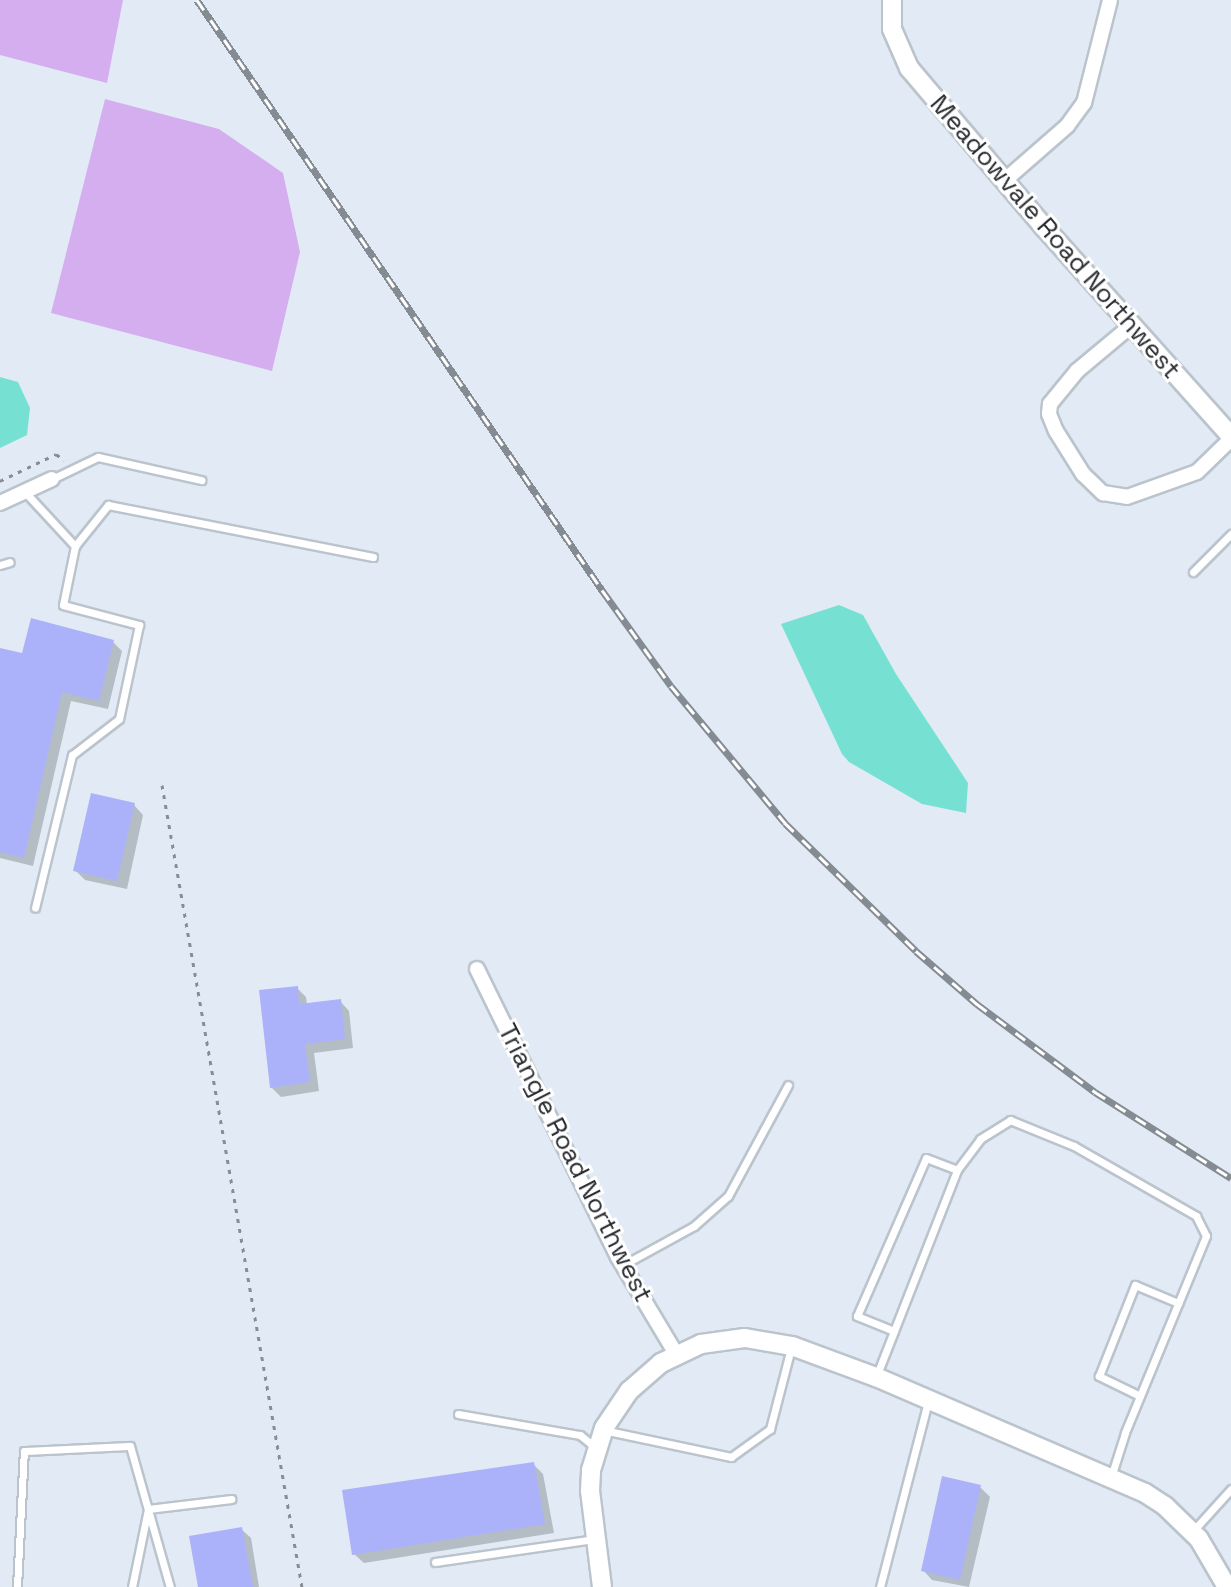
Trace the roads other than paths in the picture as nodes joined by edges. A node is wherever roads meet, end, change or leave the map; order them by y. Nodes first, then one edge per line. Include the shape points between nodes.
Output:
1 (892, 0) edge
2 (1110, 0) edge
3 (1004, 181) junction
4 (1132, 325) junction
5 (1231, 438) edge
6 (52, 479) joint
7 (201, 480) dead end
8 (25, 492) junction
9 (0, 503) edge
10 (1231, 534) edge
11 (75, 546) junction
12 (373, 557) dead end
13 (10, 562) dead end
14 (0, 565) edge
15 (1193, 572) dead end
16 (35, 908) dead end
17 (477, 969) dead end
18 (788, 1085) dead end
19 (957, 1170) junction
20 (623, 1265) junction
21 (1178, 1303) junction
22 (894, 1331) junction
23 (792, 1346) junction
24 (676, 1354) junction
25 (876, 1377) junction
26 (1140, 1396) junction
27 (928, 1400) junction
28 (458, 1414) dead end
29 (600, 1439) junction
30 (1111, 1477) junction
31 (1231, 1489) edge
32 (231, 1499) dead end
33 (148, 1509) junction
34 (1192, 1532) junction
35 (595, 1539) junction
36 (435, 1562) dead end
37 (17, 1587) edge
38 (132, 1587) edge
39 (170, 1587) edge
40 (602, 1587) edge
41 (880, 1587) edge
42 (1227, 1587) edge

1 - 3 street, Meadowvale Road Northwest via 892,29 909,68
2 - 3 street via 1084,103 1067,126
3 - 4 street, Meadowvale Road Northwest
4 - 5 street, Meadowvale Road Northwest
4 - 5 street via 1077,371 1050,404 1056,431 1083,474 1103,493 1127,497 1197,472
6 - 7 lane via 98,457
6 - 8 street
8 - 9 street
8 - 11 lane
10 - 15 lane
11 - 12 lane via 108,505
11 - 16 lane via 63,605 139,625 119,719 72,755
13 - 14 lane
17 - 20 street, Triangle Road Northwest
18 - 20 lane via 728,1196 694,1226
19 - 21 lane via 980,1139 1010,1120 1074,1146 1196,1216 1206,1236
19 - 22 lane
19 - 22 lane via 926,1158 862,1302 857,1316
20 - 24 street, Triangle Road Northwest
21 - 26 lane
21 - 26 lane via 1135,1285 1099,1376
22 - 25 lane
23 - 24 street via 722,1339
23 - 25 street
23 - 29 lane via 770,1429 731,1457
24 - 29 street via 629,1391
25 - 27 street
26 - 30 lane
27 - 30 street
27 - 41 lane
28 - 29 lane
29 - 35 street via 590,1491
30 - 34 street via 1165,1506
31 - 34 lane
32 - 33 lane
33 - 37 lane via 130,1446 24,1451
33 - 38 lane
33 - 39 lane
34 - 42 street
35 - 36 lane
35 - 40 street

